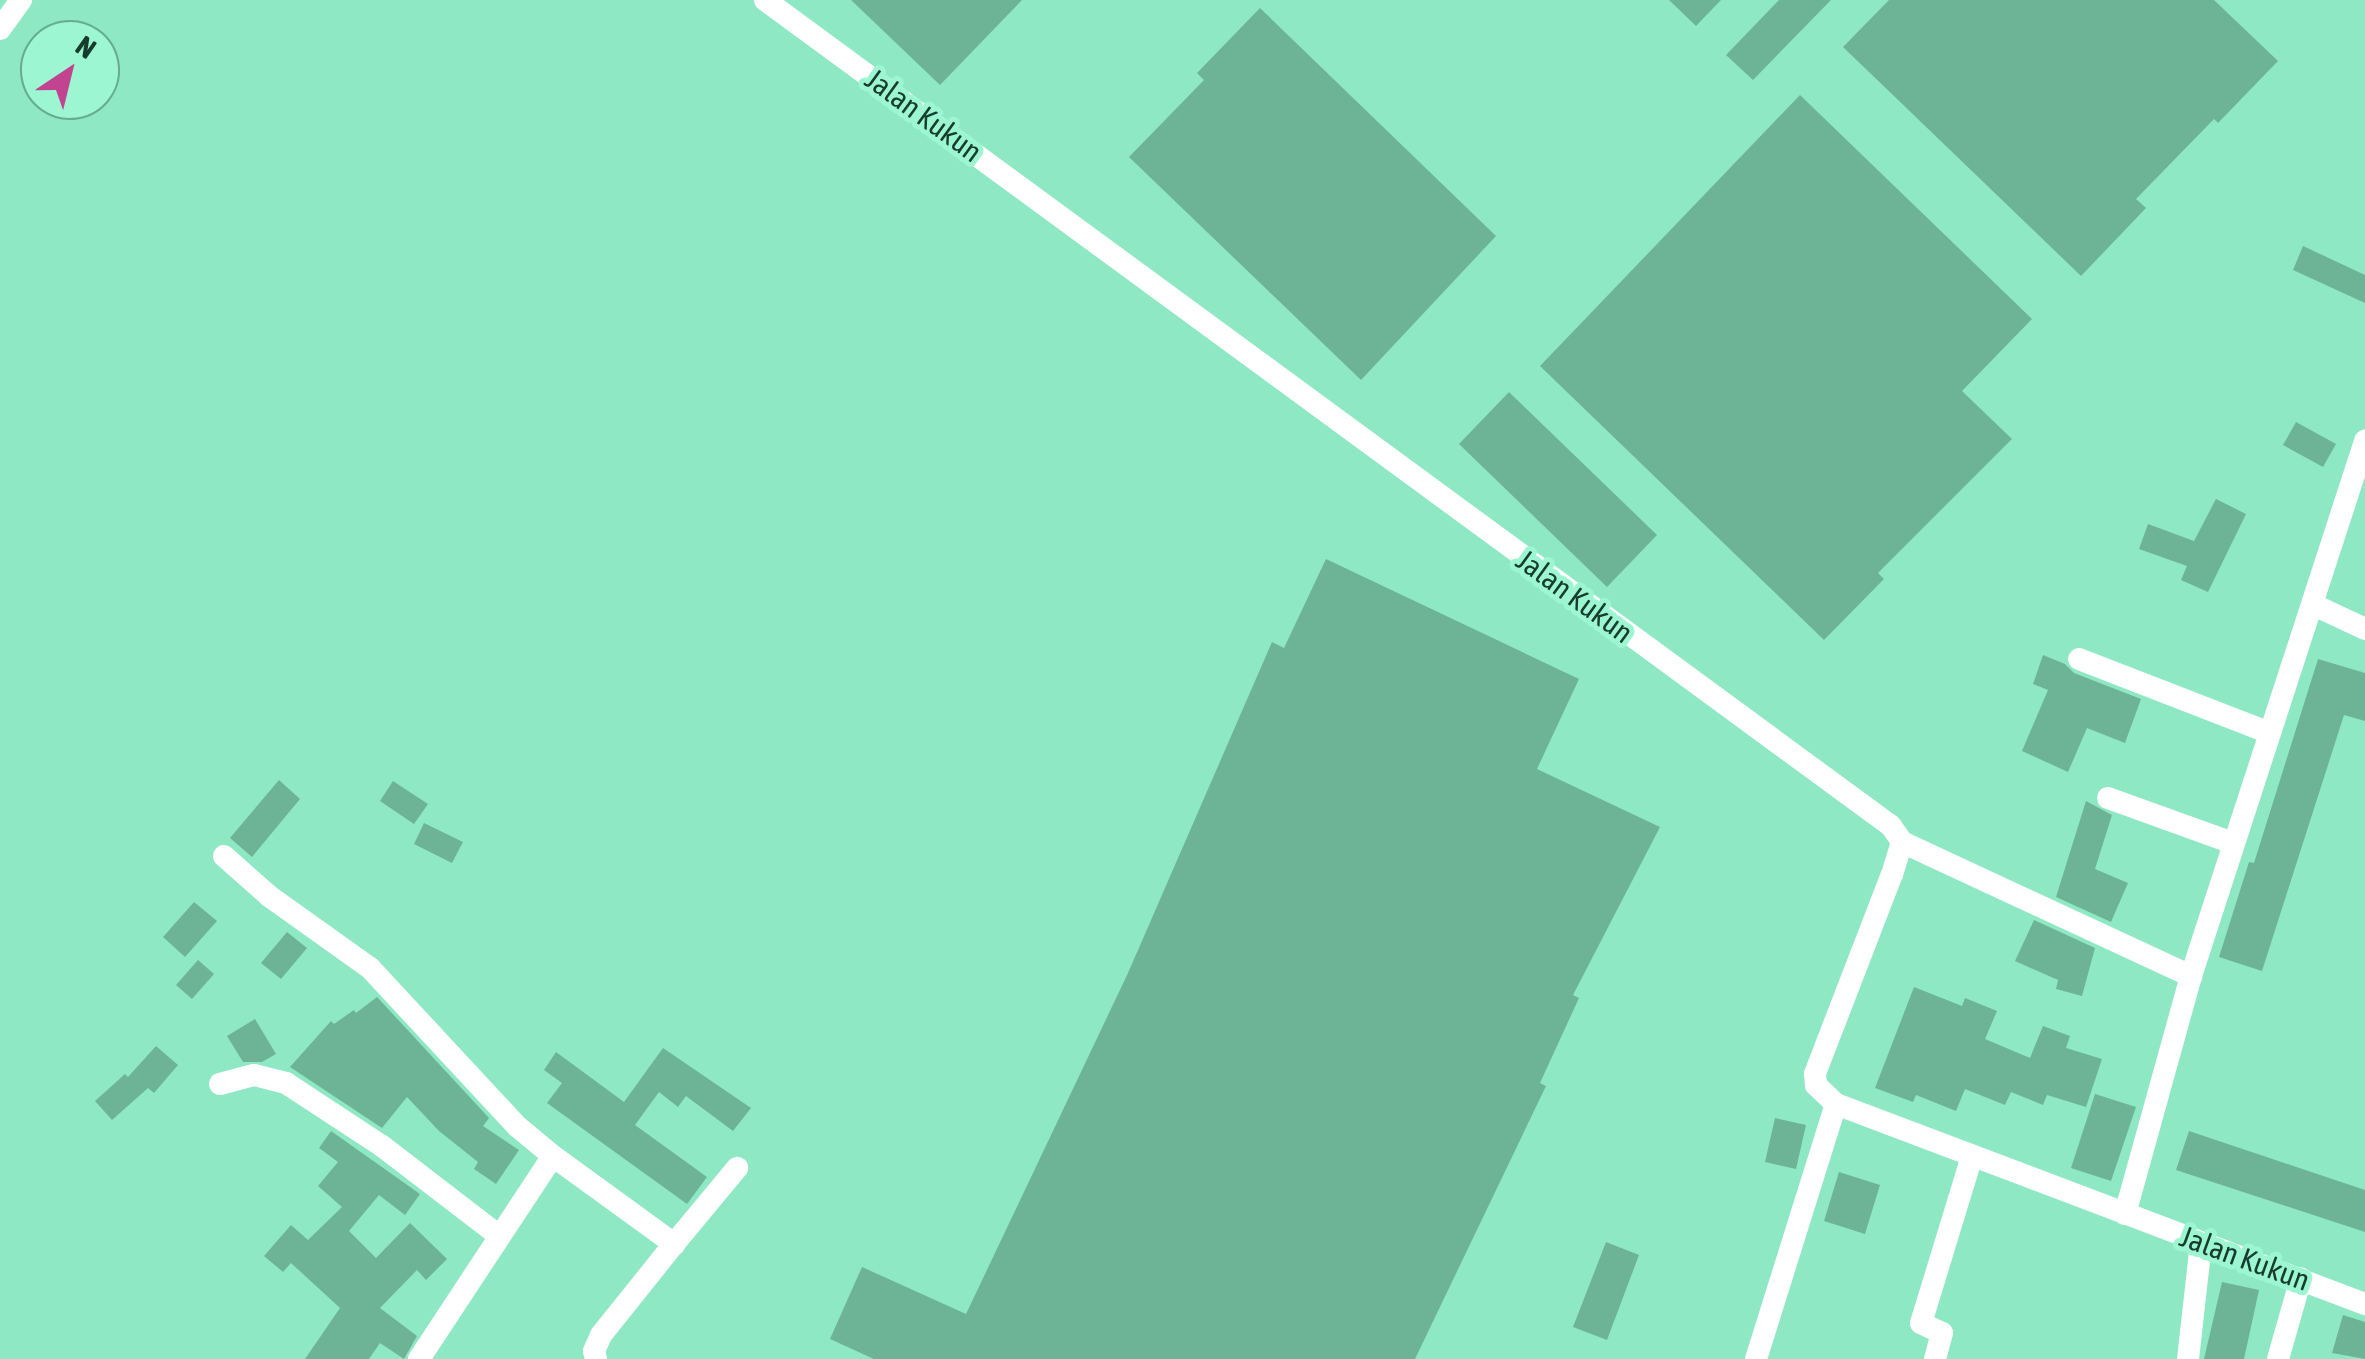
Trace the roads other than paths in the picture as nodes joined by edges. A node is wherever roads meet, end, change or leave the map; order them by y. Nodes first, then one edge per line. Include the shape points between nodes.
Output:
1 (21, 0) edge
2 (765, 0) edge
3 (0, 29) edge
4 (2365, 441) edge
5 (2314, 605) junction
6 (2365, 628) edge
7 (2079, 659) dead end
8 (2267, 732) junction
9 (2108, 798) dead end
10 (1902, 842) junction
11 (2233, 843) junction
12 (224, 856) dead end
13 (2191, 976) junction
14 (220, 1084) dead end
15 (1836, 1104) junction
16 (554, 1156) junction
17 (1972, 1156) junction
18 (737, 1168) dead end
19 (2125, 1214) junction
20 (498, 1235) junction
21 (674, 1244) junction
22 (2201, 1244) junction
23 (2301, 1278) junction
24 (2365, 1304) edge
25 (418, 1359) edge
26 (596, 1359) edge
27 (1756, 1359) edge
28 (1934, 1359) edge
29 (2188, 1359) edge
30 (2278, 1359) edge

1 - 3 street
2 - 10 street, Jalan Kukun via 1871,811
4 - 5 street
5 - 6 street
5 - 8 street
7 - 8 street
8 - 11 street
9 - 11 street
10 - 13 street, Jalan Kukun
10 - 15 street via 1815,1074 1816,1085
11 - 13 street
12 - 16 street via 370,968 518,1127
13 - 19 street
14 - 20 street via 254,1075 286,1083
15 - 17 street, Jalan Kukun
15 - 27 street
16 - 20 street
16 - 21 street
17 - 19 street, Jalan Kukun
17 - 28 street via 1920,1323 1942,1332
18 - 21 street
19 - 22 street, Jalan Kukun
20 - 25 street
21 - 26 street via 601,1334
22 - 23 street, Jalan Kukun
22 - 29 street
23 - 24 street, Jalan Kukun
23 - 30 street

